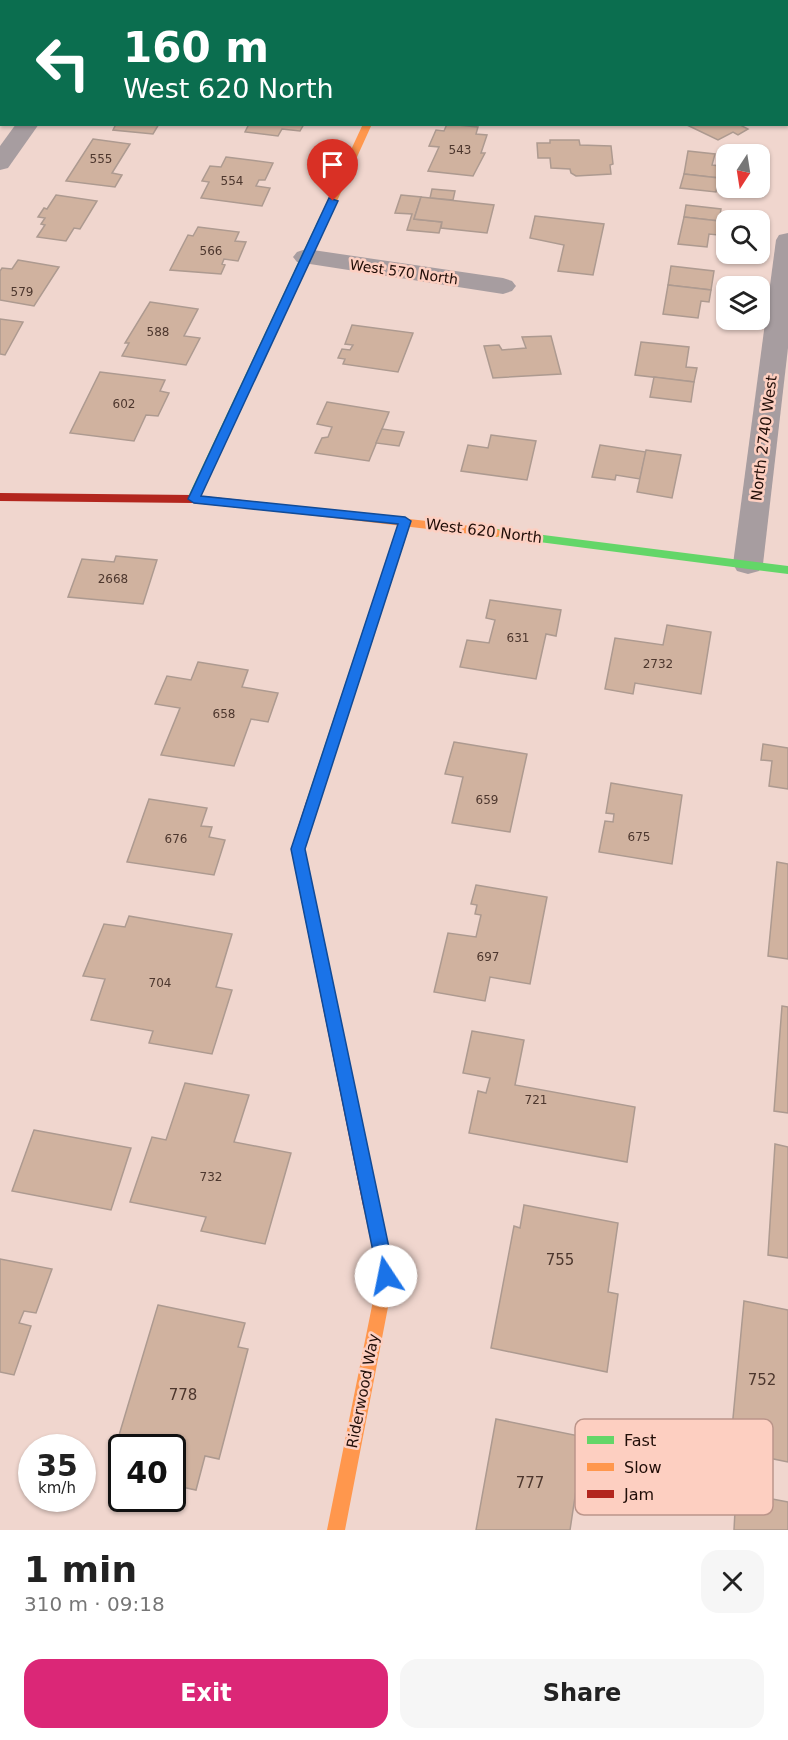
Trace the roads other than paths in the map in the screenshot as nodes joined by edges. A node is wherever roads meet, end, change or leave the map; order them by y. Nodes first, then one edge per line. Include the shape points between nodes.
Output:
1 (27, 126) edge
2 (367, 126) edge
3 (0, 163) edge
4 (788, 240) edge
5 (306, 257) junction
6 (502, 286) dead end
7 (0, 497) edge
8 (194, 499) junction
9 (405, 521) junction
10 (748, 564) junction
11 (788, 570) edge
12 (336, 1530) edge

1 - 3 street
2 - 5 street
4 - 10 street, North 2740 West
5 - 6 street, West 570 North
5 - 8 street
7 - 8 street, West 620 North
8 - 9 street, West 620 North
9 - 10 street, West 620 North
9 - 12 street, Riderwood Way via 298,849 386,1276
10 - 11 street, West 620 North

